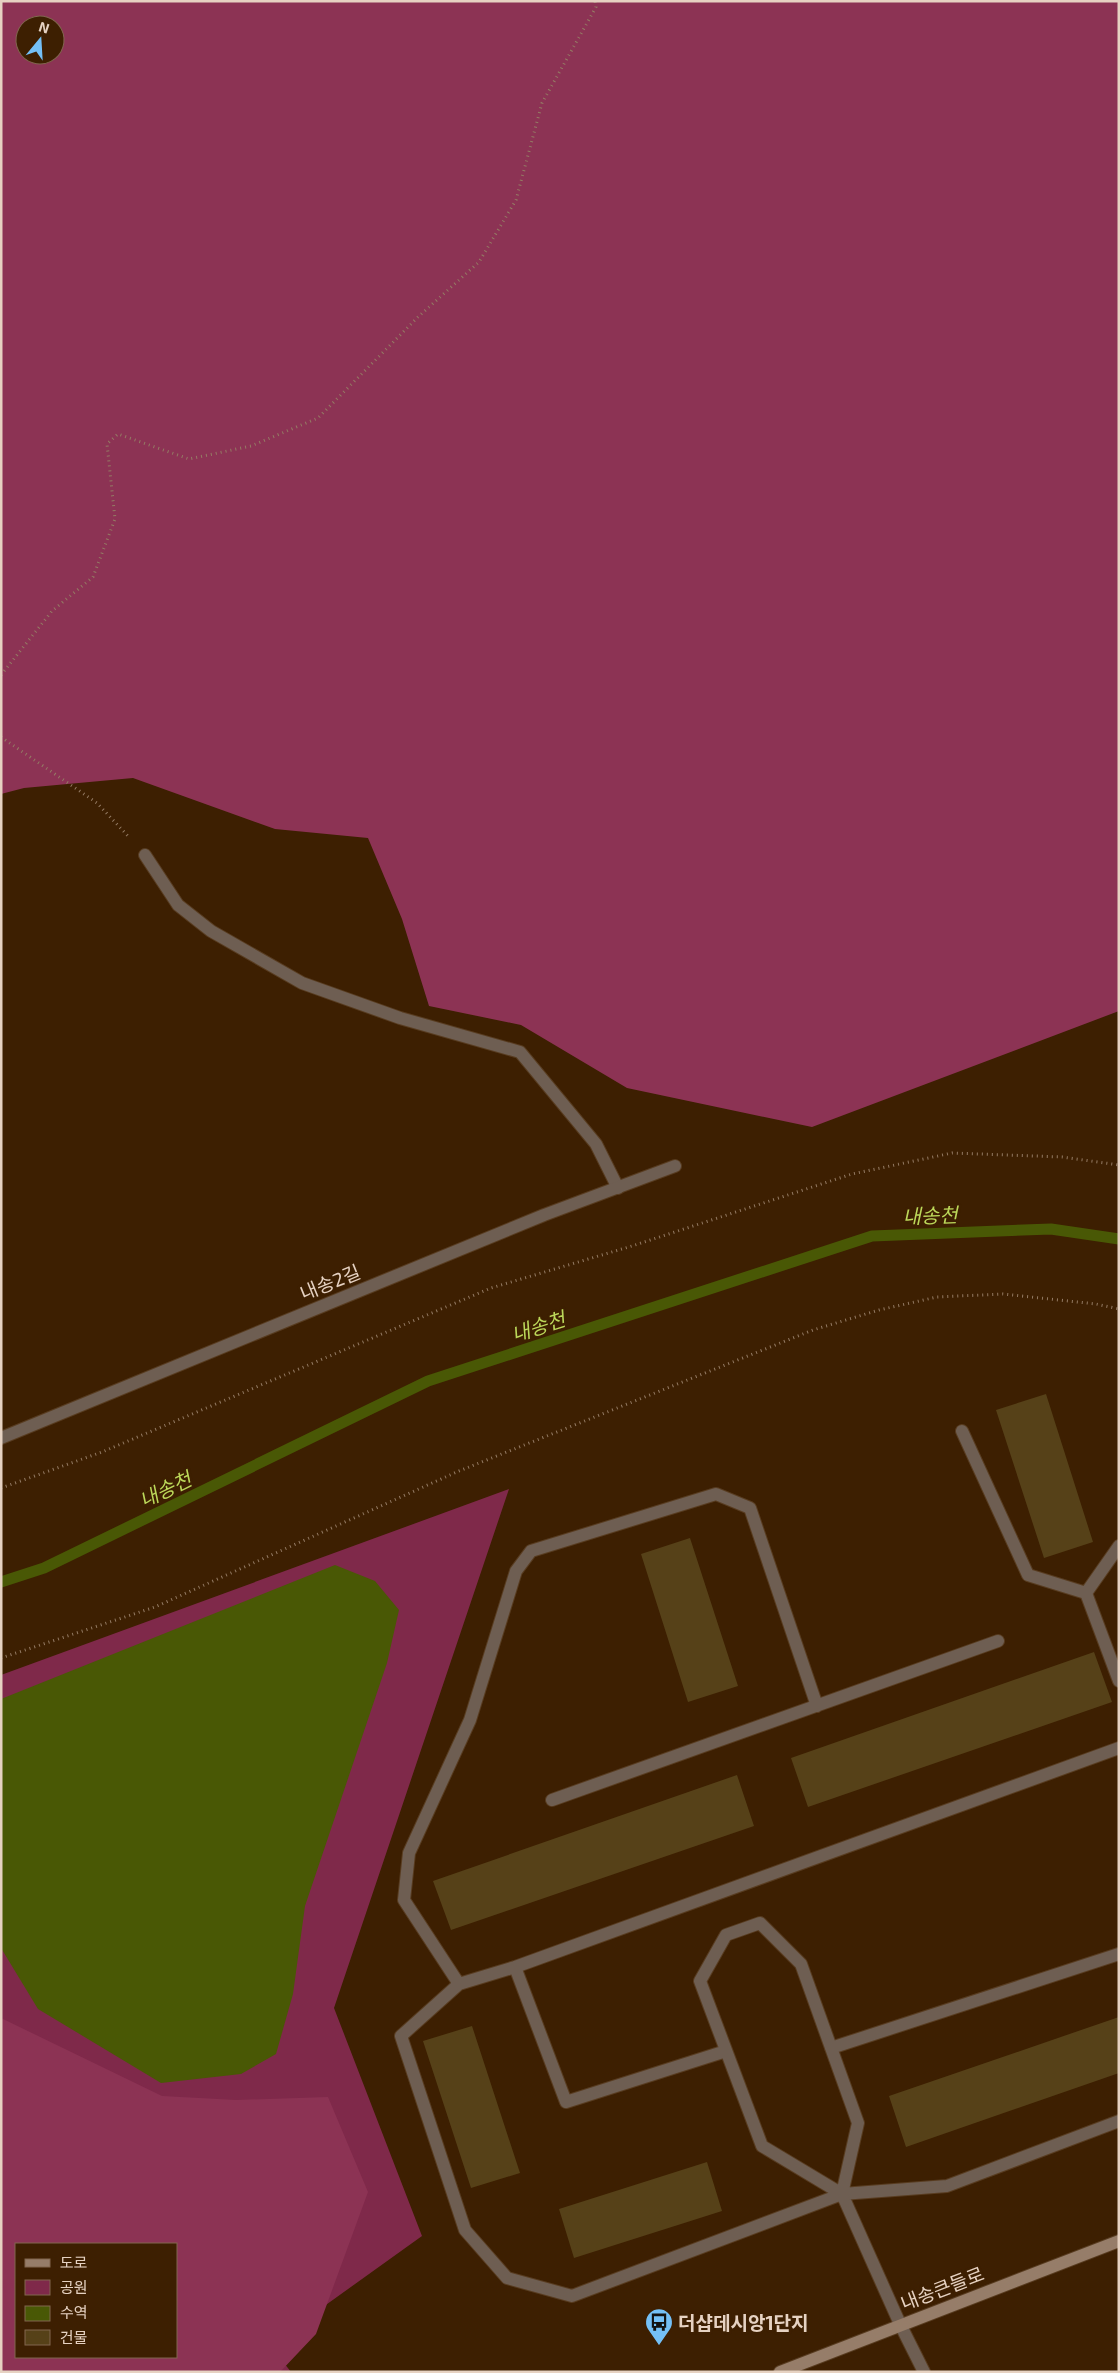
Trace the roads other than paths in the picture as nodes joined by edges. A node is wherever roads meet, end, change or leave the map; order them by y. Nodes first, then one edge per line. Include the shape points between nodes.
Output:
1 (145, 855) road end
2 (675, 1166) dead end
3 (618, 1188) junction
4 (962, 1431) dead end
5 (1, 1438) edge
6 (1119, 1546) edge
7 (1086, 1593) junction
8 (998, 1641) dead end
9 (1119, 1681) edge
10 (817, 1706) junction
11 (1119, 1748) edge
12 (552, 1800) dead end
13 (1119, 1954) edge
14 (515, 1967) junction
15 (459, 1984) junction
16 (831, 2048) junction
17 (726, 2051) junction
18 (1119, 2121) edge
19 (842, 2194) junction
20 (1119, 2241) edge
21 (900, 2324) junction
22 (780, 2372) edge
23 (924, 2372) edge

1 - 3 street via 178,905 212,931 302,983 400,1018 520,1052 596,1144
2 - 3 street, 내송2길
3 - 5 street, 내송2길 via 517,1226
4 - 7 street via 1028,1575
6 - 7 street
7 - 9 street
8 - 10 street
10 - 12 street
10 - 15 street via 750,1508 716,1494 531,1551 516,1571 470,1720 410,1852 404,1900
11 - 14 street
13 - 16 street
14 - 15 street
14 - 17 street via 566,2102
15 - 19 street via 401,2036 465,2230 507,2278 572,2296
16 - 17 street via 801,1964 760,1923 726,1935 700,1981
16 - 19 street via 858,2122
17 - 19 street via 762,2146
18 - 19 street via 947,2186
19 - 21 street
20 - 21 street, 내송큰들로
21 - 22 street, 내송큰들로
21 - 23 street

